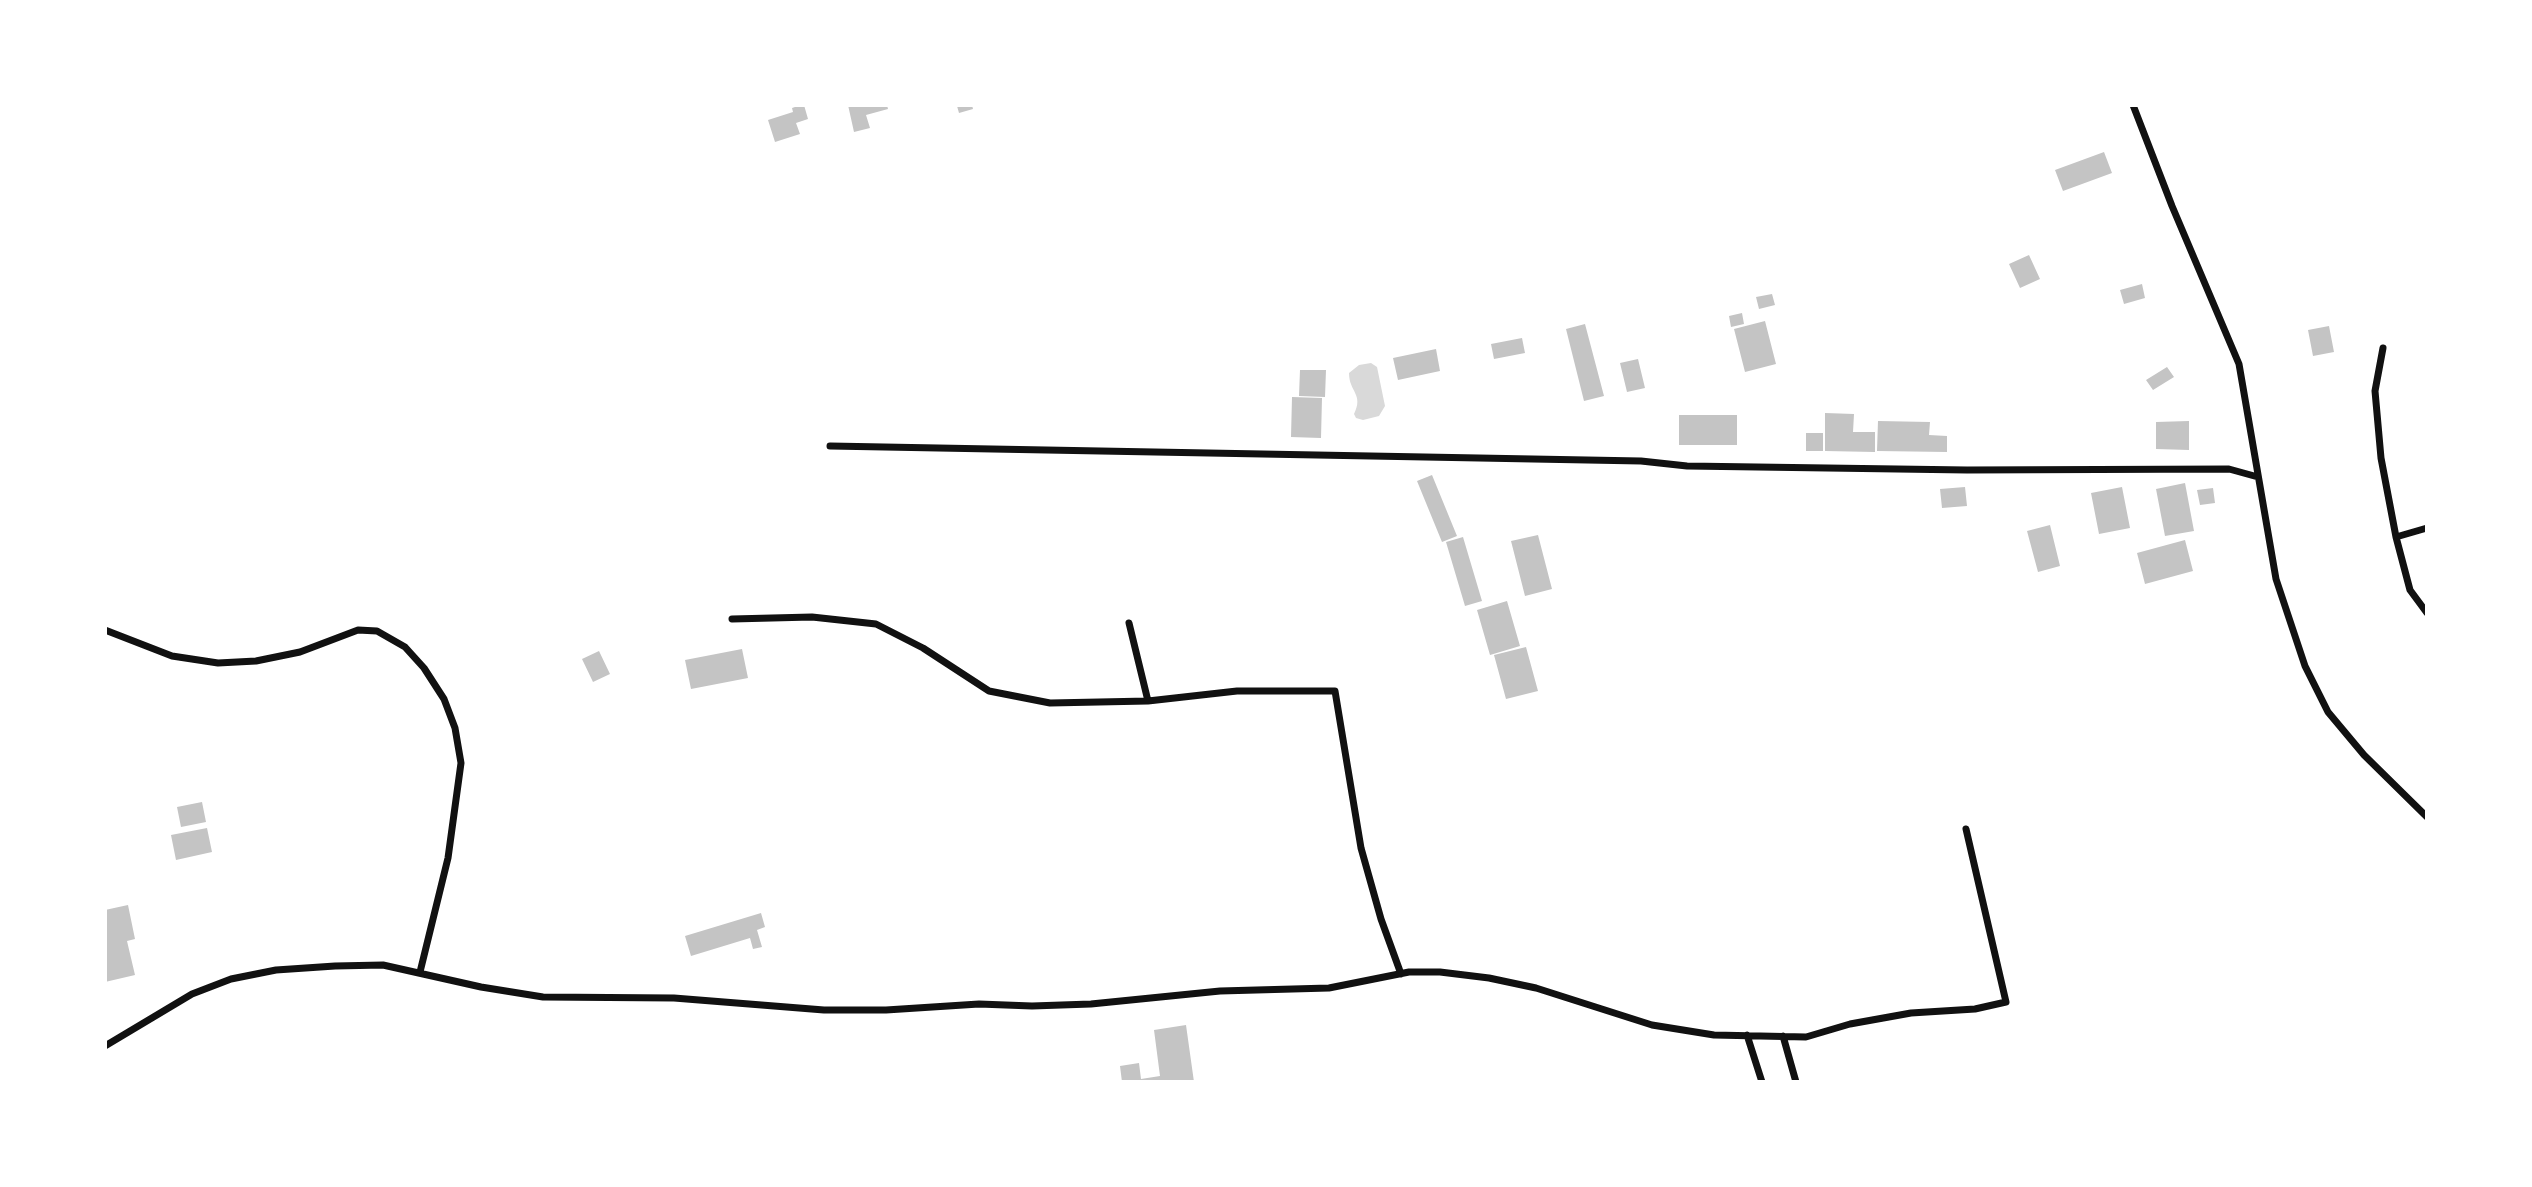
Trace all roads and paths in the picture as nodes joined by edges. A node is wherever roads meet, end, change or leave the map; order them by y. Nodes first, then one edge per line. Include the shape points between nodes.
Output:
1 (2133, 105) edge
2 (2383, 348) dead end
3 (830, 446) dead end
4 (2258, 477) junction
5 (2427, 528) edge
6 (2396, 537) junction
7 (2427, 613) edge
8 (732, 619) dead end
9 (1129, 623) dead end
10 (105, 630) edge
11 (1147, 701) junction
12 (2427, 817) edge
13 (1966, 829) dead end
14 (420, 971) junction
15 (1401, 974) junction
16 (1747, 1035) junction
17 (1783, 1036) junction
18 (105, 1046) edge
19 (1762, 1082) edge
20 (1797, 1082) edge

1 - 4 street via 2239,364
2 - 6 street via 2375,391 2381,458
3 - 4 street via 1641,461 1687,466 2229,469
4 - 12 street via 2276,579 2305,666 2328,712
5 - 6 street
6 - 7 street via 2410,590
8 - 11 street via 813,617 876,624 989,691 1049,703
9 - 11 street
10 - 14 street via 172,656 218,663 256,661 300,652 358,630 377,631 405,648 424,668 444,699 461,763 448,858
11 - 15 street via 1237,691 1335,691 1360,848
13 - 17 street via 2006,1002 1910,1013 1805,1037
14 - 15 street via 543,997 674,998 824,1010 1091,1004 1220,991 1329,988
14 - 18 street via 383,965 335,966 231,979 192,994
15 - 16 street via 1440,972 1489,978 1652,1024 1714,1035
16 - 17 street
16 - 19 street
17 - 20 street

